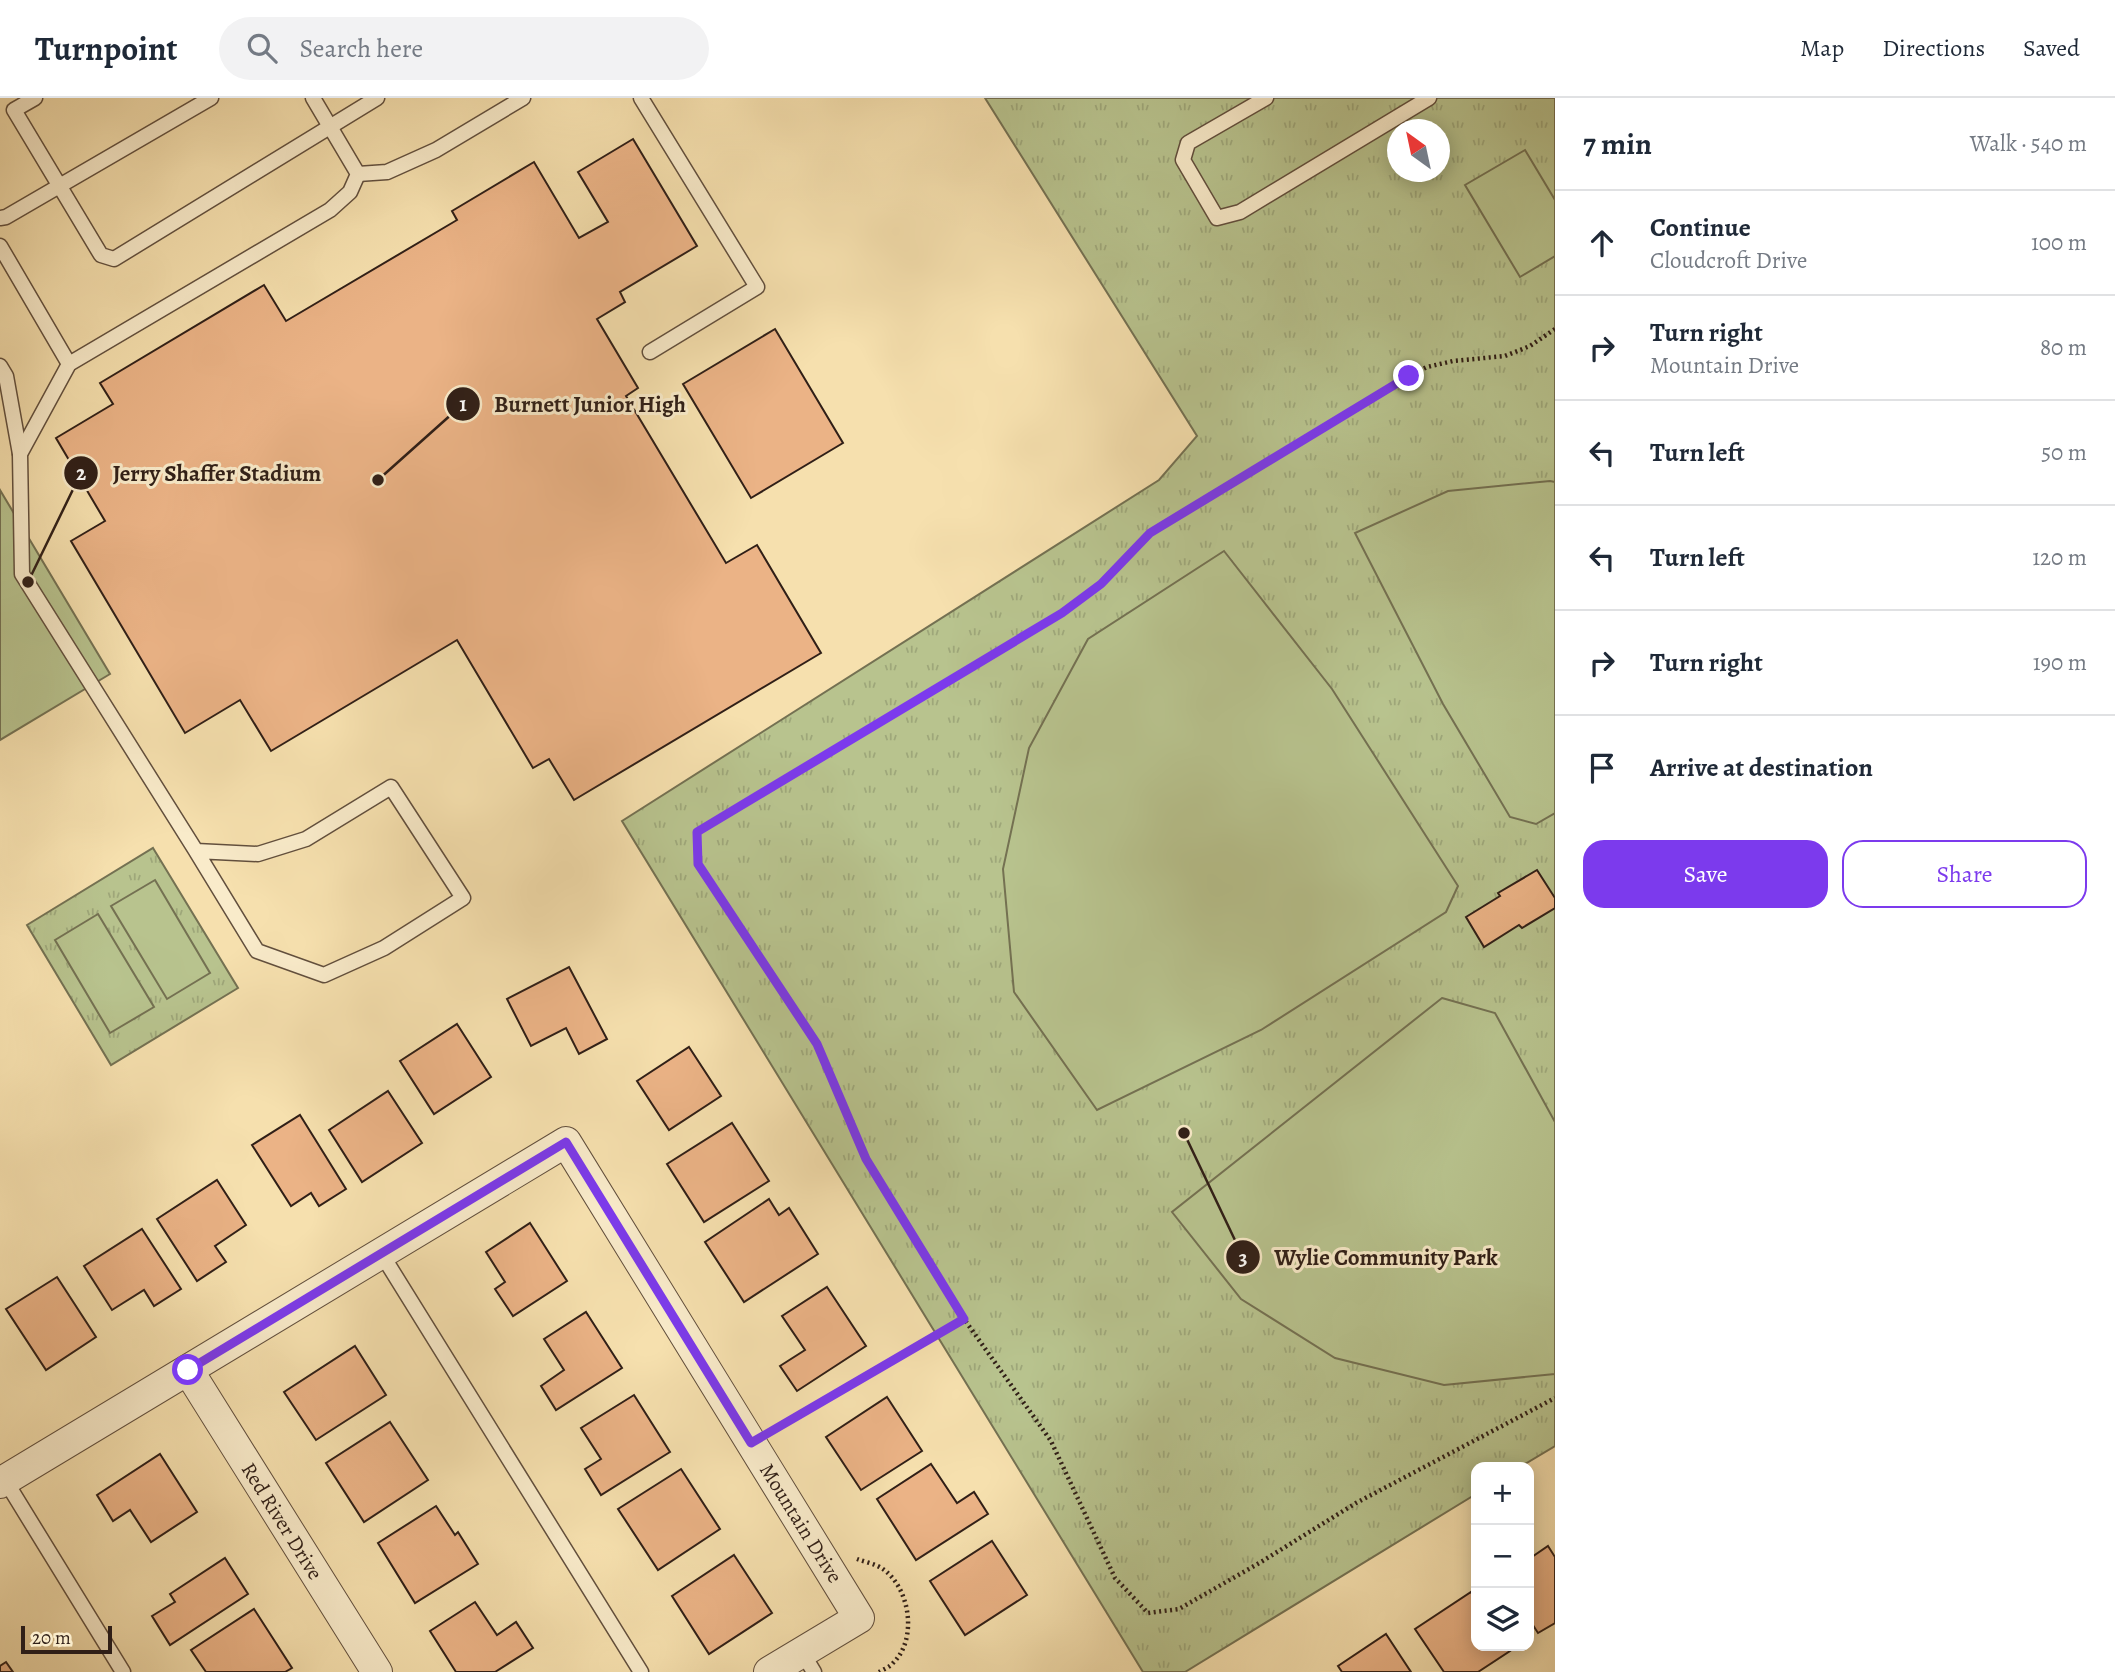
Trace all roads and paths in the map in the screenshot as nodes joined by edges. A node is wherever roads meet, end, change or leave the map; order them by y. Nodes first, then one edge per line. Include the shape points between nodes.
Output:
1 (35, 98) edge
2 (211, 98) edge
3 (313, 98) edge
4 (377, 98) edge
5 (523, 98) edge
6 (641, 98) edge
7 (1266, 98) edge
8 (1429, 98) edge
9 (14, 110) junction
10 (0, 119) edge
11 (330, 126) junction
12 (358, 174) junction
13 (60, 187) junction
14 (0, 218) edge
15 (0, 246) edge
16 (1555, 329) edge
17 (650, 352) dead end
18 (69, 364) junction
19 (0, 366) edge
20 (20, 454) junction
21 (196, 851) junction
22 (381, 1253) junction
23 (964, 1319) junction
24 (188, 1370) junction
25 (1555, 1398) edge
26 (751, 1443) junction
27 (2, 1481) edge
28 (808, 1662) edge
29 (123, 1672) edge
30 (377, 1672) edge
31 (641, 1672) edge
32 (769, 1672) edge

1 - 9 lane
2 - 13 lane
3 - 11 lane
4 - 11 lane
5 - 12 lane via 436,150 387,172
6 - 17 lane via 757,287
7 - 8 lane via 1188,143 1183,160 1217,218 1240,212
9 - 10 lane
9 - 13 lane
11 - 12 lane
11 - 13 lane via 114,259 101,255
12 - 18 lane via 350,192 330,210
13 - 14 lane
15 - 18 lane
16 - 23 path via 1505,356 1452,361 1409,376 1150,533 1101,584 1062,613 697,832 698,864 817,1044 866,1159
18 - 20 lane
19 - 20 lane via 6,376
20 - 21 lane via 22,574
21 - 21 lane via 258,854 306,839 391,787 463,898 384,948 324,975 257,951
22 - 24 street
22 - 26 street, Mountain Drive via 566,1142
22 - 31 lane
23 - 25 path via 1051,1441 1115,1578 1148,1614 1179,1609 1356,1503
23 - 26 path
24 - 27 street
24 - 30 street, Red River Drive
26 - 28 street, Mountain Drive via 859,1618
27 - 29 lane
28 - 32 street

